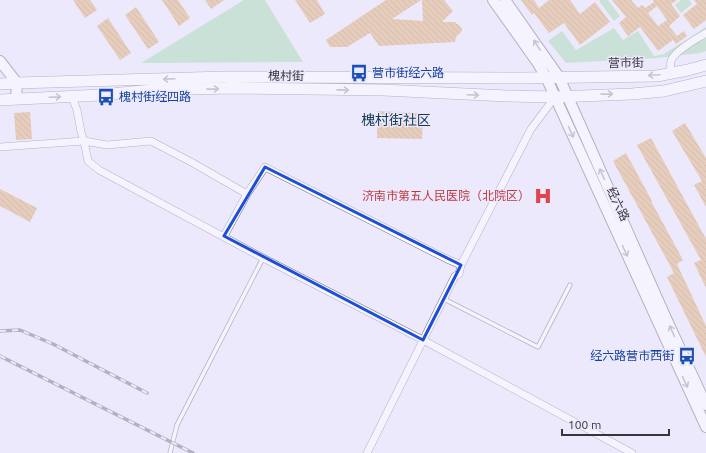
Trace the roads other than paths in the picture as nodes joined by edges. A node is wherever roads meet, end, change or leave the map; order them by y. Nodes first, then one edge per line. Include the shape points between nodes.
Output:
1 (493, 0) edge
2 (505, 0) edge
3 (706, 33) edge
4 (0, 61) edge
5 (706, 65) edge
6 (671, 73) junction
7 (546, 77) junction
8 (559, 78) junction
9 (706, 81) edge
10 (1, 82) edge
11 (17, 83) junction
12 (72, 96) junction
13 (568, 96) junction
14 (555, 97) junction
15 (16, 99) junction
16 (0, 100) edge
17 (84, 141) junction
18 (0, 147) edge
19 (247, 194) junction
20 (224, 236) junction
21 (263, 258) junction
22 (461, 265) junction
23 (570, 285) dead end
24 (444, 299) junction
25 (423, 340) junction
26 (706, 405) edge
27 (706, 427) edge
28 (170, 453) edge
29 (367, 453) edge
30 (632, 453) edge

1 - 7 main road, 经六路
8 -> 2 main road, 经六路
3 - 6 street via 682,48 672,58
4 - 11 main road
5 - 6 main road, 营市街
6 -> 8 main road, 营市街 via 657,76
7 - 8 main road, 营市街
7 -> 11 main road, 槐村街 via 225,77
7 - 14 main road, 经六路
8 - 13 main road, 经六路
13 -> 9 main road via 664,91
10 - 11 main road, 槐村街
10 - 15 main road
11 - 15 main road
12 -> 14 main road, 槐村街 via 231,88 383,90
15 -> 12 main road, 槐村街
12 - 17 street
13 - 14 main road
26 -> 13 main road, 经六路
14 - 22 street via 531,129
14 -> 27 main road, 经六路
15 - 16 main road, 槐村街
17 - 18 street
17 - 19 street via 107,145 151,141
17 - 20 street via 88,160 99,170
19 - 20 street
19 - 22 street via 265,167
20 - 21 street
21 - 25 street
21 - 28 lane via 177,426
22 - 24 street via 459,274 455,276
23 - 24 lane via 538,347
24 - 25 street
25 - 29 street
25 - 30 street

